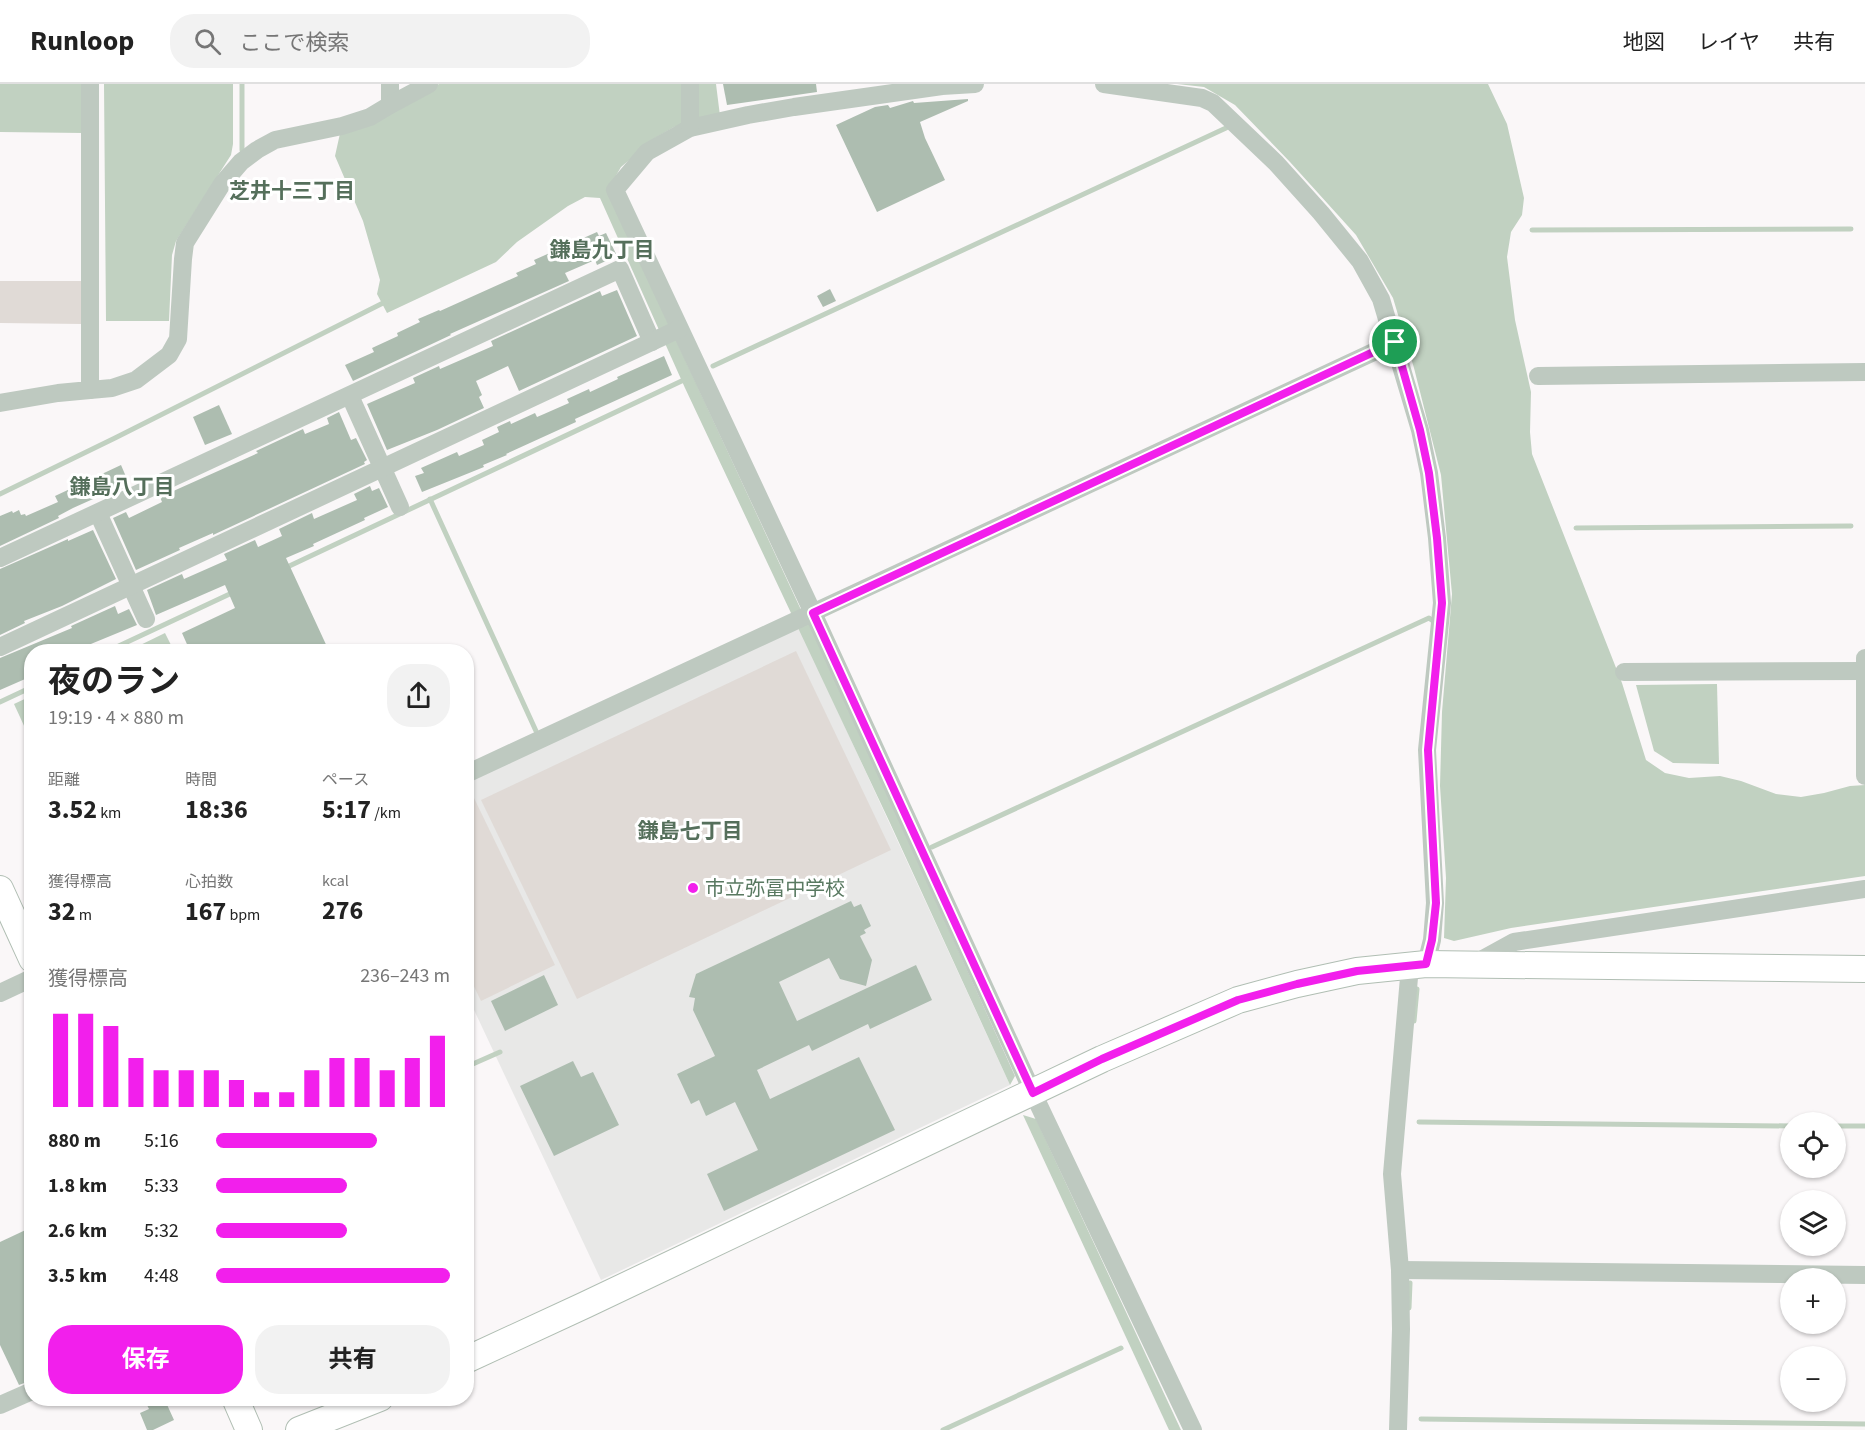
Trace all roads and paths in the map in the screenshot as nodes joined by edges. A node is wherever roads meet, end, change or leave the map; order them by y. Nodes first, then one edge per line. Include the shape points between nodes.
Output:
1 (90, 84) edge
2 (390, 84) edge
3 (429, 84) edge
4 (690, 84) edge
5 (975, 84) edge
6 (1104, 84) edge
7 (390, 105) junction
8 (690, 126) junction
9 (679, 329) junction
10 (656, 341) junction
11 (1395, 342) junction
12 (1865, 372) edge
13 (1538, 376) dead end
14 (90, 390) junction
15 (350, 396) junction
16 (0, 403) edge
17 (383, 469) junction
18 (400, 507) dead end
19 (98, 513) junction
20 (0, 558) edge
21 (131, 586) junction
22 (813, 613) junction
23 (146, 619) dead end
24 (0, 647) edge
25 (1865, 658) edge
26 (1865, 671) edge
27 (1624, 672) dead end
28 (474, 770) edge
29 (1865, 776) edge
30 (0, 889) edge
31 (1865, 889) edge
32 (24, 942) edge
33 (1418, 965) junction
34 (1472, 965) junction
35 (1865, 969) edge
36 (24, 982) edge
37 (0, 993) edge
38 (1033, 1093) junction
39 (1400, 1270) junction
40 (1865, 1275) edge
41 (474, 1356) edge
42 (24, 1394) edge
43 (0, 1405) edge
44 (238, 1406) edge
45 (360, 1406) edge
46 (249, 1430) edge
47 (299, 1430) edge
48 (1193, 1430) edge
49 (1398, 1430) edge

1 - 14 street
2 - 7 street
3 - 7 street
4 - 8 street
5 - 8 street via 794,107
6 - 11 street via 1202,98 1213,103 1276,163 1360,261 1381,299
7 - 14 street via 342,126 275,140 242,162 222,184 185,243 178,339 169,355 136,380
8 - 9 street via 647,152 615,190
9 - 10 street
9 - 22 street
10 - 15 street via 620,269
10 - 17 street
11 - 22 street
11 - 33 street via 1429,473 1442,603 1428,750 1436,903 1432,940
12 - 13 street
14 - 16 street
15 - 17 street
15 - 19 street
17 - 18 street
17 - 21 street
19 - 20 street
19 - 21 street
21 - 23 street
21 - 24 street
22 - 28 street
22 - 38 street
25 - 26 street
26 - 27 street
26 - 29 street
30 - 32 street
31 - 34 street via 1515,942
33 - 34 street
33 - 38 street via 1357,971 1238,1000
33 - 39 street via 1392,1174
34 - 35 street
36 - 37 street
38 - 41 street
38 - 48 street
39 - 40 street
39 - 49 street
42 - 43 street
44 - 46 street
45 - 47 street

